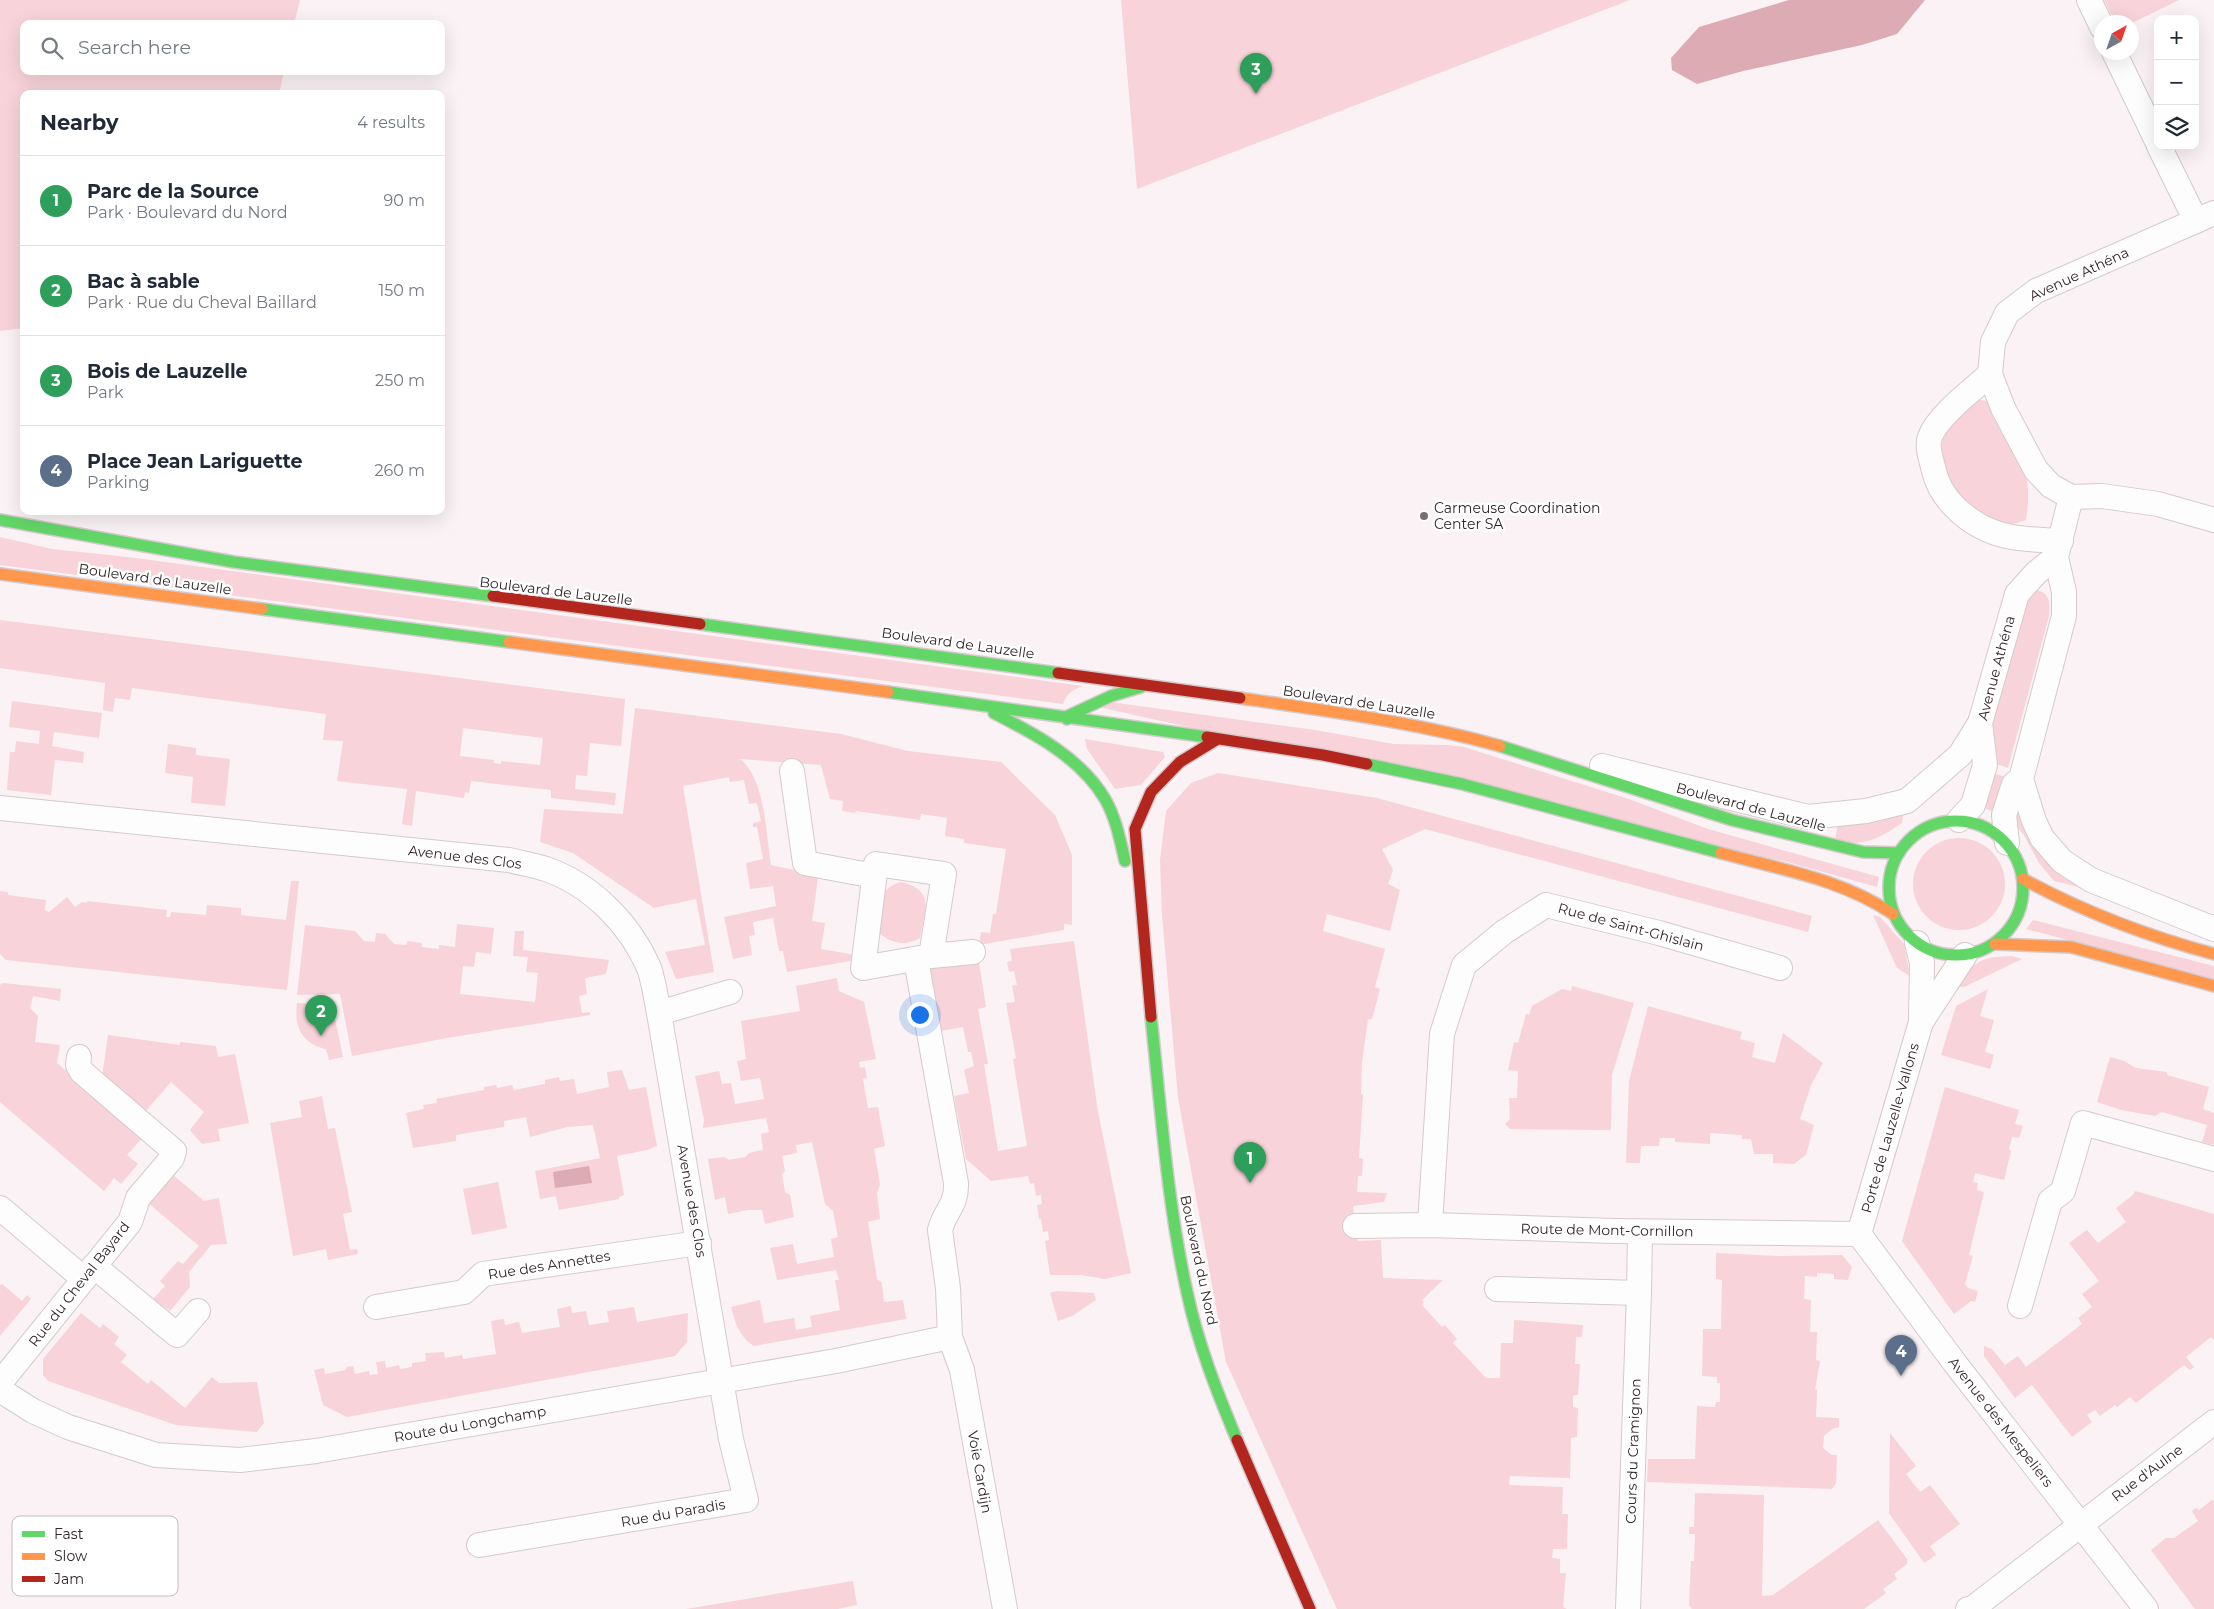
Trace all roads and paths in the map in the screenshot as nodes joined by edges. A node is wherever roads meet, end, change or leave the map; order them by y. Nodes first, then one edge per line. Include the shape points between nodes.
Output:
1 (2088, 0) edge
2 (2096, 15) edge
3 (2118, 60) edge
4 (2154, 135) edge
5 (2162, 150) edge
6 (2205, 217) edge
7 (1990, 374) junction
8 (2071, 497) junction
9 (0, 520) edge
10 (2214, 520) edge
11 (2058, 549) junction
12 (0, 574) edge
13 (1150, 685) junction
14 (977, 705) junction
15 (1067, 721) junction
16 (1980, 723) junction
17 (1216, 740) junction
18 (1065, 743) dead end
19 (1531, 755) junction
20 (1067, 758) junction
21 (792, 771) dead end
22 (2020, 779) junction
23 (0, 808) edge
24 (1958, 820) junction
25 (2007, 843) junction
26 (1899, 853) junction
27 (874, 876) junction
28 (2023, 880) junction
29 (1893, 914) junction
30 (1142, 927) junction
31 (2214, 929) edge
32 (1917, 943) junction
33 (1994, 944) junction
34 (973, 952) dead end
35 (2214, 954) edge
36 (1964, 955) junction
37 (924, 958) junction
38 (1780, 968) dead end
39 (2214, 986) edge
40 (730, 992) dead end
41 (659, 1013) junction
42 (1921, 1022) junction
43 (79, 1057) dead end
44 (2214, 1159) edge
45 (0, 1208) edge
46 (1430, 1225) junction
47 (1355, 1226) dead end
48 (1640, 1232) junction
49 (1859, 1234) junction
50 (699, 1243) junction
51 (89, 1273) junction
52 (1497, 1289) dead end
53 (1640, 1293) junction
54 (2020, 1306) dead end
55 (376, 1307) dead end
56 (198, 1310) dead end
57 (950, 1337) junction
58 (722, 1381) junction
59 (0, 1383) edge
60 (0, 1390) edge
61 (2214, 1422) edge
62 (2081, 1524) junction
63 (479, 1545) dead end
64 (1005, 1609) edge
65 (1310, 1609) edge
66 (1628, 1609) edge
67 (1968, 1609) edge
68 (2146, 1609) edge

1 - 2 street
3 - 4 street
5 - 6 street
6 - 7 street, Avenue Athéna via 2036,291 2007,313 1993,342
7 - 8 street, Avenue Athéna via 2003,408 2036,470 2051,486
7 - 11 street via 1942,419 1929,438 1936,479 1949,502 1975,523 2007,536
8 - 10 street via 2102,496 2158,504
8 - 11 street
9 - 13 main road, Boulevard de Lauzelle via 244,564
11 - 16 street, Avenue Athéna via 2017,594
11 - 22 street via 2064,616
12 - 14 main road, Boulevard de Lauzelle
13 - 15 main road via 1111,696
13 - 19 main road, Boulevard de Lauzelle via 1453,733
14 - 15 main road, Boulevard de Lauzelle
14 - 20 main road, Boulevard du Nord via 1018,725
15 - 17 main road, Boulevard de Lauzelle
16 - 19 street via 1960,755 1907,801 1866,811 1808,817 1564,757
16 - 24 street, Avenue Athéna via 1984,764 1973,805
17 - 29 main road, Boulevard de Lauzelle via 1323,755 1462,784 1835,884
17 - 30 main road, Boulevard du Nord via 1180,762 1151,792 1138,821 1135,829
18 - 20 main road
19 - 26 main road, Boulevard de Lauzelle via 1732,820 1863,852
20 - 30 main road, Boulevard du Nord via 1091,780 1105,800 1118,829
21 - 27 street via 805,863
22 - 25 street via 2014,784 2004,815
22 - 31 street via 2042,838 2062,860 2091,880
23 - 41 street, Avenue des Clos via 509,860 547,870 575,882 621,922 650,970
24 - 25 main road via 1994,831
24 - 26 main road via 1926,827 1913,835
25 - 28 main road via 2018,860
26 - 29 main road via 1888,885
27 - 37 street via 863,968
27 - 37 street, Voie Cardijn via 876,864 944,874
28 - 33 main road via 2018,916
28 - 35 main road via 2068,903 2150,936
29 - 32 main road
30 - 65 main road, Boulevard du Nord via 1169,1192 1187,1293 1209,1372
32 - 36 main road via 1940,954
32 - 42 street, Porte de Lauzelle-Vallons via 1922,963
33 - 36 main road
33 - 39 main road via 2071,947
34 - 37 street
36 - 42 street, Porte de Lauzelle-Vallons
37 - 57 street, Voie Cardijn via 956,1183 955,1201 940,1230 948,1288
38 - 46 street, Rue de Saint-Ghislain via 1546,904 1504,932 1464,965 1442,1034
40 - 41 street
41 - 50 street, Avenue des Clos
42 - 49 street, Porte de Lauzelle-Vallons
43 - 51 street, Rue du Cheval Bayard via 78,1065 82,1072 174,1151 172,1158 138,1198 130,1222
44 - 54 street via 2083,1124 2063,1191 2050,1202
45 - 51 street
46 - 47 street, Route de Mont-Cornillon
46 - 48 street, Route de Mont-Cornillon
48 - 49 street, Route de Mont-Cornillon
48 - 53 street, Cours du Cramignon
49 - 62 street, Avenue des Mespeliers
50 - 55 street, Rue des Annettes via 483,1274 464,1292
50 - 58 street, Avenue des Clos
51 - 56 street via 177,1335
51 - 59 street, Rue du Cheval Bayard
52 - 53 street
53 - 66 street, Cours du Cramignon
57 - 58 street, Route du Longchamp via 836,1362
57 - 64 street, Voie Cardijn via 962,1370
58 - 60 street, Route du Longchamp via 316,1452 240,1460 156,1455 68,1427 33,1411
58 - 63 street, Rue du Paradis via 731,1439 746,1500
61 - 62 street, Rue d'Aulne
62 - 67 street, Rue d'Aulne
62 - 68 street, Avenue des Mespeliers

